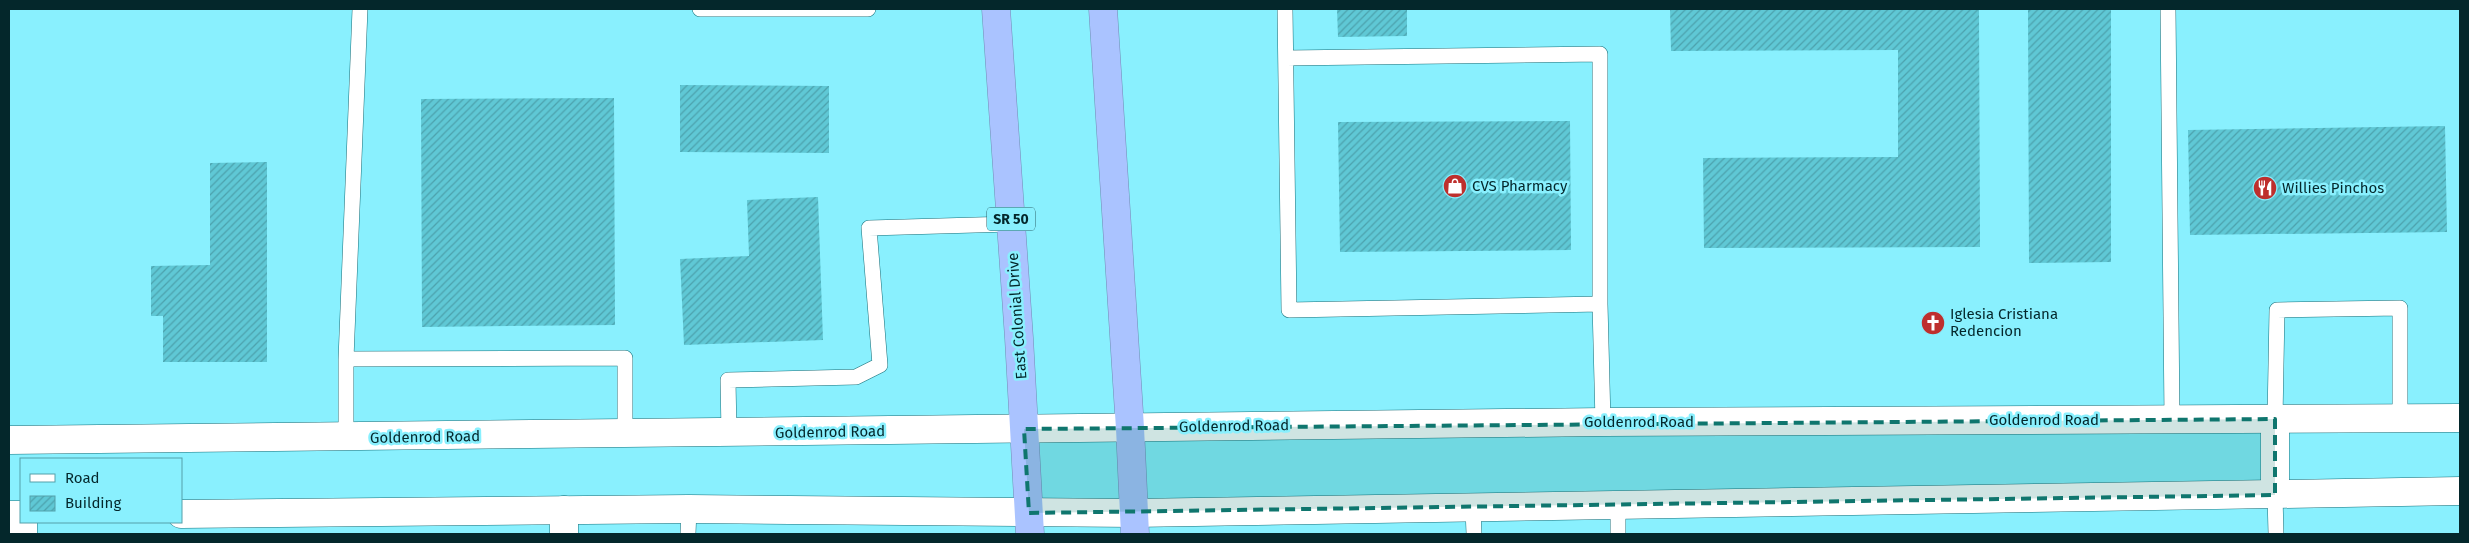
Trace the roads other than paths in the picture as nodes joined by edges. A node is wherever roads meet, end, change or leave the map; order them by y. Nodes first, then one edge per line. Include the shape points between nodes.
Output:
1 (360, 9) edge
2 (700, 9) edge
3 (868, 9) edge
4 (996, 9) edge
5 (1103, 9) edge
6 (1286, 9) edge
7 (2168, 9) edge
8 (1286, 58) junction
9 (1011, 224) junction
10 (1600, 304) junction
11 (346, 359) junction
12 (2400, 418) junction
13 (2460, 418) edge
14 (2172, 419) junction
15 (2275, 419) junction
16 (1603, 422) junction
17 (1130, 428) junction
18 (1024, 429) junction
19 (729, 432) junction
20 (625, 434) junction
21 (346, 438) junction
22 (9, 440) edge
23 (2460, 491) edge
24 (2275, 495) junction
25 (1618, 506) junction
26 (182, 514) edge
27 (1474, 521) edge
28 (564, 522) edge
29 (689, 522) edge
30 (1029, 524) edge
31 (1134, 524) edge
32 (1618, 534) edge
33 (2276, 534) edge

1 - 11 lane
2 - 3 lane
4 - 9 highway, East Colonial Drive / SR 50
5 - 17 highway
6 - 8 lane
7 - 14 lane
8 - 10 lane via 1289,310
8 - 10 lane via 1600,54
9 - 18 highway, East Colonial Drive / SR 50
9 - 19 lane via 869,228 880,365 856,376 728,380
10 - 16 lane
11 - 20 lane via 625,358
11 - 21 lane
12 - 13 main road, Goldenrod Road
12 - 15 main road, Goldenrod Road
12 - 15 lane via 2400,308 2277,310
14 - 15 main road, Goldenrod Road
14 - 16 main road, Goldenrod Road
15 - 24 main road
16 - 17 main road, Goldenrod Road
17 - 18 main road, Goldenrod Road
17 - 31 highway
18 - 19 main road, Goldenrod Road
18 - 30 highway, East Colonial Drive / SR 50
19 - 20 main road, Goldenrod Road
20 - 21 main road, Goldenrod Road
21 - 22 main road, Goldenrod Road
23 - 24 main road
24 - 25 main road
24 - 33 lane
25 - 27 main road
25 - 32 lane
26 - 28 main road
27 - 31 main road
28 - 29 main road
29 - 30 main road
30 - 31 main road

